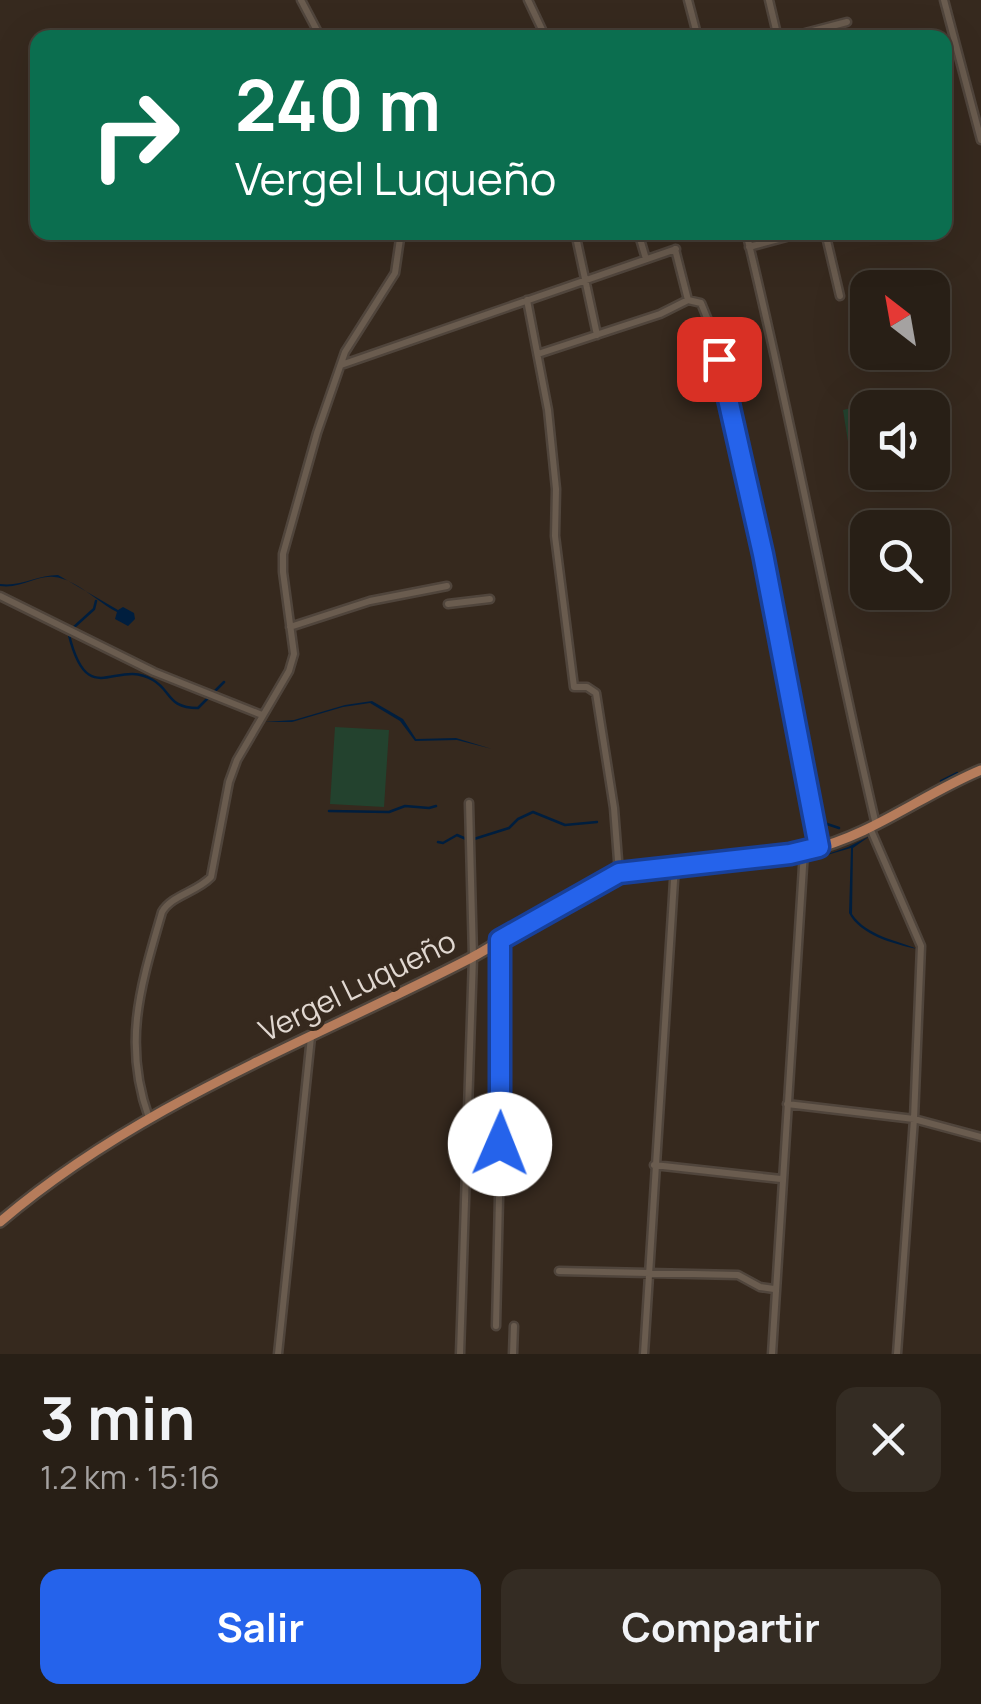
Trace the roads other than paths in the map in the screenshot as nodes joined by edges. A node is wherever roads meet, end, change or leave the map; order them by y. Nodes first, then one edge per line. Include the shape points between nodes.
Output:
1 (301, 0) edge
2 (528, 0) edge
3 (688, 0) edge
4 (769, 0) edge
5 (944, 0) edge
6 (847, 22) dead end
7 (317, 30) edge
8 (542, 30) edge
9 (696, 30) edge
10 (779, 30) edge
11 (814, 30) edge
12 (952, 30) edge
13 (952, 30) edge
14 (981, 140) edge
15 (401, 240) edge
16 (577, 240) edge
17 (640, 240) edge
18 (748, 240) edge
19 (776, 240) edge
20 (827, 240) edge
21 (750, 247) junction
22 (646, 259) junction
23 (585, 281) junction
24 (840, 296) dead end
25 (526, 300) junction
26 (688, 300) junction
27 (597, 335) junction
28 (538, 354) junction
29 (340, 365) junction
30 (447, 586) dead end
31 (0, 596) edge
32 (490, 599) dead end
33 (448, 604) dead end
34 (290, 627) junction
35 (263, 716) junction
36 (981, 770) edge
37 (470, 803) dead end
38 (873, 826) junction
39 (819, 847) junction
40 (804, 851) junction
41 (674, 865) junction
42 (619, 873) junction
43 (500, 940) junction
44 (473, 957) junction
45 (310, 1035) junction
46 (787, 1104) junction
47 (149, 1118) junction
48 (914, 1119) junction
49 (981, 1137) edge
50 (654, 1165) junction
51 (782, 1179) junction
52 (0, 1222) edge
53 (558, 1271) dead end
54 (648, 1274) junction
55 (774, 1289) junction
56 (496, 1326) dead end
57 (514, 1326) dead end
58 (278, 1354) edge
59 (460, 1354) edge
60 (514, 1354) edge
61 (644, 1354) edge
62 (772, 1354) edge
63 (896, 1354) edge

1 - 7 street
2 - 8 street
3 - 9 street
4 - 10 street
5 - 13 street
6 - 11 street
12 - 14 street
15 - 29 street via 389,286
16 - 23 street
17 - 22 street
18 - 21 street
19 - 21 street
20 - 24 street
21 - 38 street
22 - 23 street
22 - 26 street via 676,249
23 - 25 street
23 - 27 street
25 - 28 street
25 - 29 street
26 - 27 street
26 - 39 street via 702,303 735,428
27 - 28 street
28 - 42 street via 569,655 574,687 596,693
29 - 34 street via 283,554
30 - 34 street
31 - 35 street via 154,672
32 - 33 street
34 - 35 street via 289,672
35 - 47 street via 229,782 210,877 168,903 157,930 134,1024
36 - 38 main road, Vergel Luqueño
37 - 44 street
38 - 39 main road, Vergel Luqueño
38 - 48 street via 921,946
39 - 40 main road, Vergel Luqueño
40 - 41 main road, Vergel Luqueño
40 - 46 street
41 - 42 main road, Vergel Luqueño
41 - 50 street
42 - 43 main road, Vergel Luqueño
43 - 44 main road, Vergel Luqueño
43 - 56 street
44 - 45 main road, Vergel Luqueño
44 - 59 street
45 - 47 main road, Vergel Luqueño
45 - 58 street
46 - 48 street
46 - 51 street
47 - 52 main road, Vergel Luqueño
48 - 49 street
48 - 63 street
50 - 51 street
50 - 54 street
51 - 55 street
53 - 54 street
54 - 55 street via 738,1276
54 - 61 street
55 - 62 street
57 - 60 street

